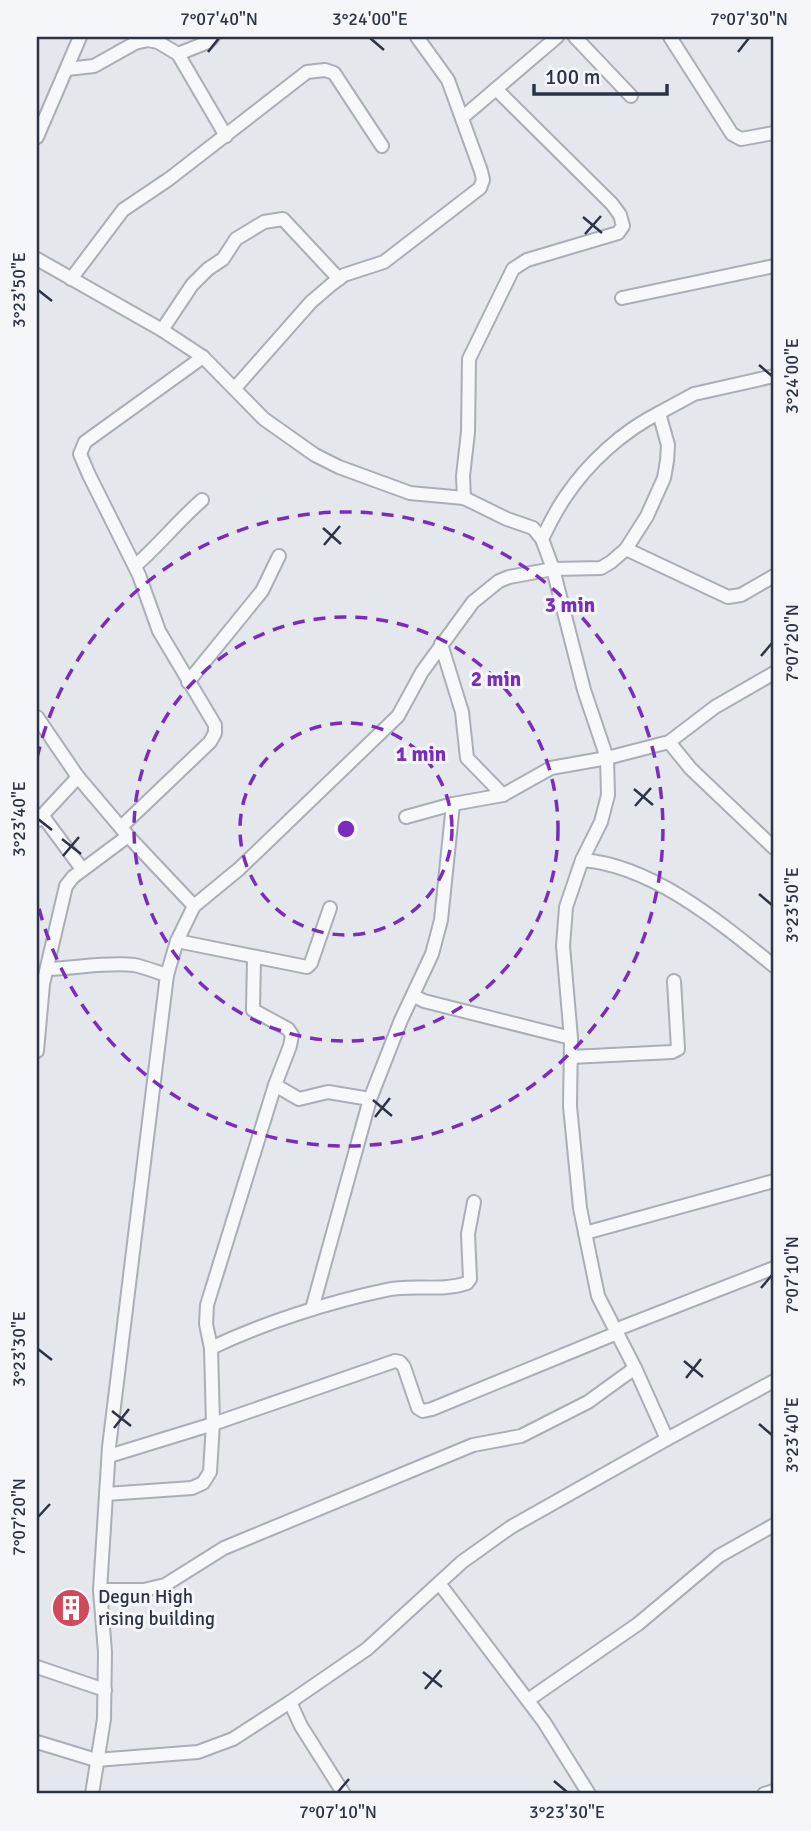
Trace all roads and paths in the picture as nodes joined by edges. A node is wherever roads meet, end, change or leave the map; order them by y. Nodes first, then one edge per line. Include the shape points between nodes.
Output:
1 (80, 37) edge
2 (213, 37) edge
3 (557, 37) edge
4 (575, 37) edge
5 (670, 37) edge
6 (423, 39) edge
7 (178, 54) junction
8 (67, 69) junction
9 (496, 89) junction
10 (631, 96) dead end
11 (463, 117) junction
12 (774, 133) edge
13 (226, 136) junction
14 (37, 137) edge
15 (382, 146) dead end
16 (37, 259) edge
17 (774, 266) edge
18 (71, 279) junction
19 (338, 279) junction
20 (622, 298) dead end
21 (162, 330) junction
22 (203, 357) junction
23 (774, 376) edge
24 (235, 388) junction
25 (659, 413) junction
26 (464, 498) junction
27 (202, 500) dead end
28 (542, 540) junction
29 (626, 549) junction
30 (279, 556) dead end
31 (135, 566) junction
32 (553, 569) junction
33 (774, 576) edge
34 (440, 643) junction
35 (774, 673) edge
36 (188, 682) junction
37 (37, 717) edge
38 (668, 742) junction
39 (607, 758) junction
40 (78, 777) junction
41 (503, 795) junction
42 (453, 804) junction
43 (406, 817) dead end
44 (39, 818) edge
45 (125, 832) junction
46 (774, 848) edge
47 (582, 860) junction
48 (82, 869) junction
49 (194, 906) junction
50 (330, 908) dead end
51 (177, 941) junction
52 (254, 958) junction
53 (774, 966) edge
54 (49, 969) junction
55 (167, 975) junction
56 (674, 981) dead end
57 (40, 984) edge
58 (414, 996) junction
59 (571, 1038) junction
60 (37, 1051) edge
61 (571, 1058) junction
62 (275, 1085) junction
63 (370, 1100) junction
64 (774, 1181) edge
65 (474, 1202) dead end
66 (585, 1233) junction
67 (774, 1268) edge
68 (312, 1309) junction
69 (616, 1332) junction
70 (211, 1348) junction
71 (635, 1368) junction
72 (774, 1381) edge
73 (213, 1424) junction
74 (667, 1439) junction
75 (109, 1456) junction
76 (106, 1494) junction
77 (774, 1525) edge
78 (439, 1583) junction
79 (100, 1590) junction
80 (37, 1667) edge
81 (105, 1690) junction
82 (528, 1700) junction
83 (290, 1702) junction
84 (37, 1742) edge
85 (96, 1760) junction
86 (774, 1791) edge
87 (92, 1794) edge
88 (344, 1794) edge
89 (589, 1794) edge
90 (764, 1794) edge

1 - 8 street
2 - 7 street
3 - 9 street
4 - 10 street
5 - 12 street via 732,134 741,139
6 - 11 street
7 - 8 street via 148,40 94,66
7 - 13 street
8 - 14 street
9 - 11 street
9 - 26 street via 612,204 622,226 618,233 527,260 513,270 469,359
11 - 19 street via 481,171 480,188 384,262
13 - 15 street via 307,72 326,70 334,73
13 - 18 street via 123,210
16 - 18 street
17 - 20 street
18 - 21 street
19 - 21 street via 283,219 264,222 236,239 223,259 192,285
19 - 24 street via 311,302
21 - 22 street
22 - 24 street
22 - 31 street via 81,448 89,475
23 - 25 street via 694,394
24 - 26 street via 264,419 338,467 410,493
25 - 28 street via 623,436 583,475 565,496
25 - 29 street via 668,445 664,478
26 - 28 street via 533,527
27 - 31 street
28 - 32 street
29 - 32 street via 601,568
29 - 33 street via 728,597 741,595
30 - 36 street via 262,591
31 - 36 street via 159,631
32 - 34 street via 499,581 473,602
32 - 39 street
34 - 41 street via 462,712 467,758
34 - 49 street via 398,716 239,869
35 - 38 street via 715,707
36 - 45 street via 215,733
37 - 40 street
38 - 39 street
38 - 46 street
39 - 41 street via 551,768
39 - 47 street via 605,808
40 - 44 street
40 - 45 street
41 - 42 street
42 - 43 street
42 - 58 street via 441,920
44 - 48 street
45 - 48 street
45 - 49 street
47 - 53 street via 604,862 699,907
47 - 59 street via 566,907 563,946
48 - 54 street via 66,886
49 - 51 street
50 - 52 street via 307,967
51 - 52 street
51 - 55 street
52 - 62 street via 253,1010 288,1028 292,1035
54 - 55 street via 136,965
54 - 57 street
55 - 75 street
56 - 61 street via 678,1049
57 - 60 street
58 - 59 street
58 - 63 street
59 - 61 street
61 - 66 street via 570,1106
62 - 63 street via 299,1099 328,1092
62 - 70 street via 207,1304
63 - 68 street
64 - 66 street
65 - 68 street via 467,1283 389,1289
66 - 69 street via 598,1296
67 - 69 street
68 - 70 street
69 - 71 street
69 - 73 street via 432,1409 418,1408 404,1367 395,1360
70 - 73 street
71 - 74 street
71 - 79 street via 588,1402 522,1436 473,1445 225,1548 165,1586
72 - 74 street
73 - 75 street
73 - 76 street via 210,1472 203,1483 192,1488
74 - 78 street via 511,1527
75 - 76 street
76 - 79 street
77 - 82 street via 719,1556 638,1624
78 - 82 street
78 - 83 street via 367,1648
79 - 81 street
80 - 81 street
81 - 85 street
82 - 89 street
83 - 85 street via 233,1739 198,1752
83 - 88 street
84 - 85 street
85 - 87 street
86 - 90 street

